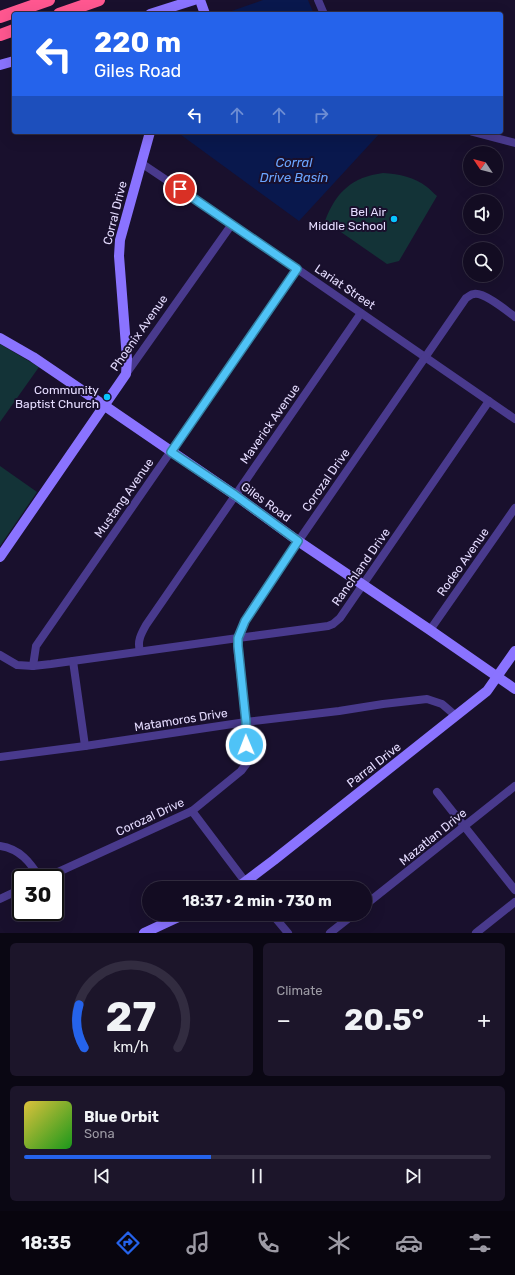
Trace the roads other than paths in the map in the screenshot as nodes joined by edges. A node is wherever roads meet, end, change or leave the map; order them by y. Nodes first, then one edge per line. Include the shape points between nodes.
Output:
1 (48, 0) edge
2 (99, 0) edge
3 (172, 0) edge
4 (194, 0) edge
5 (200, 0) edge
6 (318, 0) edge
7 (0, 8) edge
8 (14, 12) edge
9 (65, 12) edge
10 (155, 12) edge
11 (157, 12) edge
12 (204, 12) edge
13 (323, 12) edge
14 (12, 13) edge
15 (0, 17) edge
16 (12, 31) edge
17 (0, 35) edge
18 (12, 62) edge
19 (0, 66) edge
20 (149, 134) edge
21 (481, 134) edge
22 (515, 143) edge
23 (141, 163) junction
24 (232, 224) junction
25 (297, 269) junction
26 (361, 313) junction
27 (515, 317) edge
28 (0, 338) edge
29 (426, 357) junction
30 (126, 374) junction
31 (489, 401) junction
32 (105, 406) junction
33 (515, 419) edge
34 (171, 452) junction
35 (235, 495) junction
36 (515, 508) edge
37 (298, 541) junction
38 (0, 557) edge
39 (363, 585) junction
40 (430, 630) junction
41 (238, 638) junction
42 (140, 651) junction
43 (515, 651) edge
44 (0, 655) edge
45 (73, 661) junction
46 (33, 666) junction
47 (497, 677) junction
48 (515, 689) edge
49 (456, 716) junction
50 (246, 722) junction
51 (85, 746) junction
52 (0, 758) edge
53 (515, 786) edge
54 (437, 792) dead end
55 (192, 811) junction
56 (464, 826) junction
57 (0, 846) edge
58 (34, 869) edge
59 (64, 869) edge
60 (241, 881) edge
61 (250, 881) edge
62 (515, 890) edge
63 (12, 893) edge
64 (0, 899) edge
65 (372, 899) edge
66 (515, 902) edge
67 (170, 921) edge
68 (278, 921) edge
69 (345, 921) edge
70 (144, 933) edge
71 (288, 933) edge
72 (330, 933) edge
73 (476, 933) edge

1 - 7 highway
1 - 8 highway
2 - 9 highway
3 - 10 street
4 - 11 street
5 - 12 street
6 - 13 street
14 - 15 highway
16 - 17 highway
18 - 19 street
20 - 23 street, Corral Drive
21 - 22 street
23 - 24 street, Lariat Street
23 - 30 street, Corral Drive via 118,256 128,359
24 - 25 street, Lariat Street
24 - 30 street, Phoenix Avenue
25 - 26 street, Lariat Street
25 - 34 street, Mustang Avenue
26 - 29 street, Lariat Street
26 - 35 street, Maverick Avenue
27 - 29 street, Corozal Drive via 488,298 474,294 466,298
28 - 32 street, Giles Road
29 - 31 street, Lariat Street
29 - 37 street, Corozal Drive
30 - 32 street, Phoenix Avenue
31 - 33 street, Lariat Street
31 - 39 street, Ranchland Drive
32 - 34 street, Giles Road
32 - 38 street, Phoenix Avenue
34 - 35 street, Giles Road
34 - 46 street, Mustang Avenue via 36,646
35 - 37 street, Giles Road
35 - 42 street, Maverick Avenue via 141,633
36 - 40 street, Rodeo Avenue
37 - 39 street, Giles Road
37 - 41 street, Corozal Drive via 245,621
39 - 40 street, Giles Road
39 - 41 street, Ranchland Drive via 333,624
40 - 47 street, Giles Road
41 - 42 street, Ranchland Drive
41 - 50 street, Corozal Drive
42 - 45 street, Ranchland Drive
43 - 47 street, Parral Drive
44 - 46 street, Ranchland Drive via 14,664
45 - 46 street, Ranchland Drive
45 - 51 street
47 - 48 street, Giles Road
47 - 49 street, Parral Drive via 487,691
49 - 50 street, Matamoros Drive via 442,704 427,699
49 - 61 street, Parral Drive
50 - 51 street, Matamoros Drive
50 - 55 street, Corozal Drive via 246,765
51 - 52 street, Matamoros Drive
53 - 56 street, Mazatlan Drive
54 - 56 street
55 - 59 street, Corozal Drive
55 - 60 street
56 - 62 street
56 - 65 street, Mazatlan Drive
57 - 58 street via 24,856
63 - 64 street
66 - 73 street
67 - 70 street
68 - 71 street
69 - 72 street

